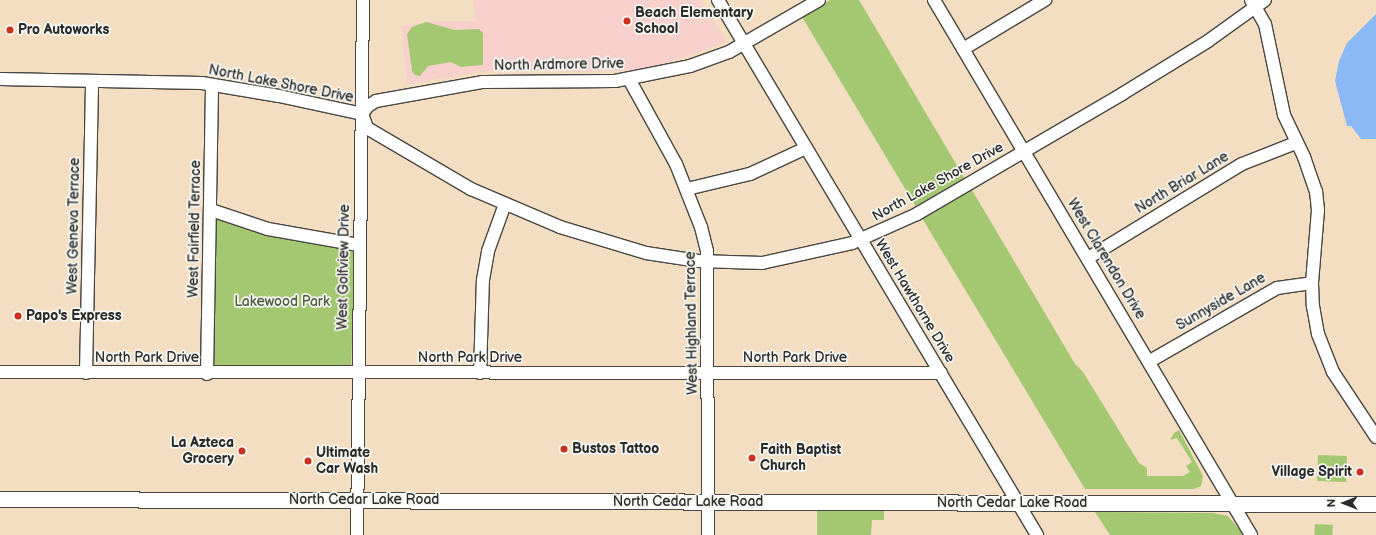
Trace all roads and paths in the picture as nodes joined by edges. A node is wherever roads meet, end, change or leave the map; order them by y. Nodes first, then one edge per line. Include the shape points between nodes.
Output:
1 (363, 0) edge
2 (718, 0) edge
3 (819, 0) edge
4 (934, 0) edge
5 (1045, 0) edge
6 (1257, 2) edge
7 (744, 44) junction
8 (964, 49) junction
9 (0, 79) edge
10 (629, 79) junction
11 (92, 81) junction
12 (212, 84) junction
13 (362, 114) junction
14 (1296, 143) junction
15 (806, 148) junction
16 (1025, 151) junction
17 (687, 189) junction
18 (504, 204) junction
19 (211, 210) junction
20 (861, 240) junction
21 (360, 245) junction
22 (1088, 258) junction
23 (708, 261) junction
24 (1312, 283) junction
25 (1150, 361) junction
26 (0, 372) edge
27 (708, 372) junction
28 (86, 373) junction
29 (358, 373) junction
30 (480, 373) junction
31 (207, 374) junction
32 (941, 374) junction
33 (1376, 437) edge
34 (0, 499) edge
35 (358, 500) junction
36 (708, 502) junction
37 (1230, 502) junction
38 (1017, 503) junction
39 (1376, 504) edge
40 (357, 535) edge
41 (708, 535) edge
42 (1038, 535) edge
43 (1251, 535) edge

1 - 13 street, West Golfview Drive
2 - 7 street, West Hawthorne Drive
3 - 7 street, North Ardmore Drive
4 - 8 street, West Clarendon Drive
5 - 8 street
6 - 14 street via 1265,24 1284,115
6 - 16 street, North Lake Shore Drive via 1208,41
7 - 10 street, North Ardmore Drive via 690,66
7 - 15 street, West Hawthorne Drive
8 - 16 street, West Clarendon Drive
9 - 11 street, North Lake Shore Drive
10 - 13 street, North Ardmore Drive via 584,82 483,82 376,101
10 - 17 street, West Highland Terrace
11 - 12 street, North Lake Shore Drive
11 - 28 street, West Geneva Terrace
12 - 13 street, North Lake Shore Drive
12 - 19 street, West Fairfield Terrace
13 - 18 street, North Lake Shore Drive via 367,128 471,189
13 - 21 street, West Golfview Drive
14 - 22 street, North Briar Lane via 1242,164
14 - 24 street via 1316,191 1318,210
15 - 17 street via 750,174
15 - 20 street, West Hawthorne Drive
16 - 20 street, North Lake Shore Drive via 917,214
16 - 22 street, West Clarendon Drive
17 - 23 street, West Highland Terrace via 701,227
18 - 23 street, North Lake Shore Drive via 605,242 646,253
18 - 30 street via 488,251 483,280
19 - 21 street via 268,229
19 - 31 street, West Fairfield Terrace
20 - 23 street, North Lake Shore Drive via 762,262
20 - 32 street, West Hawthorne Drive
21 - 29 street, West Golfview Drive
22 - 25 street, West Clarendon Drive
23 - 27 street, West Highland Terrace
24 - 25 street, Sunnyside Lane via 1277,288
24 - 33 street via 1313,306 1325,354
25 - 37 street, West Clarendon Drive
26 - 28 street, North Park Drive
27 - 30 street, North Park Drive
27 - 32 street, North Park Drive
27 - 36 street, West Highland Terrace
28 - 31 street, North Park Drive
29 - 30 street, North Park Drive
29 - 31 street, North Park Drive
29 - 35 street, West Golfview Drive
32 - 38 street, West Hawthorne Drive
34 - 35 main road, North Cedar Lake Road
35 - 36 main road, North Cedar Lake Road
35 - 40 street, West Golfview Drive
36 - 38 main road, North Cedar Lake Road
36 - 41 street, West Highland Terrace
37 - 38 main road, North Cedar Lake Road
37 - 39 main road, North Cedar Lake Road
37 - 43 street, West Clarendon Drive
38 - 42 street, West Hawthorne Drive

